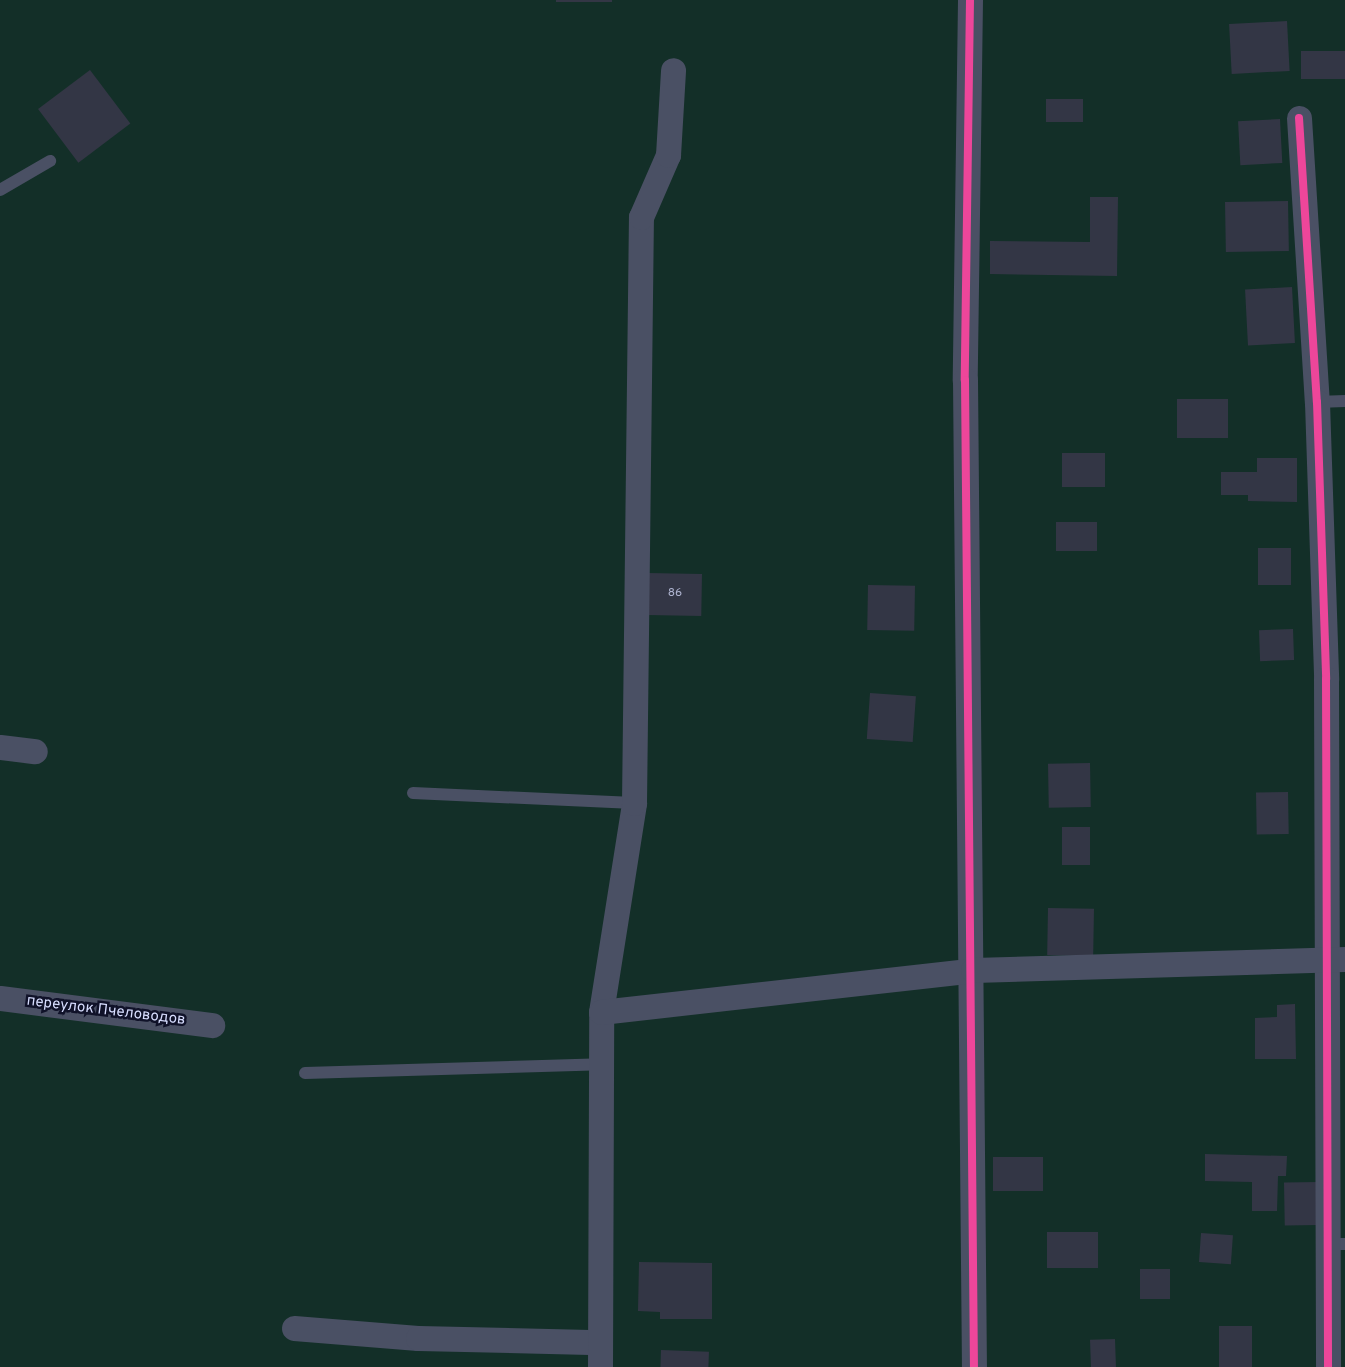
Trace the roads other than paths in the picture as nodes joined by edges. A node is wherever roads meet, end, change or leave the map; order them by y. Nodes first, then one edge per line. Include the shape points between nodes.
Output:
1 (970, 0) edge
2 (673, 70) dead end
3 (1299, 118) dead end
4 (50, 162) dead end
5 (0, 190) edge
6 (1345, 401) edge
7 (1316, 402) junction
8 (1335, 679) edge
9 (0, 747) edge
10 (35, 751) dead end
11 (413, 792) dead end
12 (634, 803) junction
13 (1335, 959) edge
14 (973, 970) junction
15 (0, 998) edge
16 (601, 1012) junction
17 (212, 1024) dead end
18 (601, 1064) junction
19 (305, 1073) dead end
20 (1335, 1244) edge
21 (294, 1328) dead end
22 (600, 1342) junction
23 (600, 1367) edge
24 (974, 1367) edge
25 (1328, 1367) edge

1 - 14 street via 966,380
2 - 12 street via 668,155 641,217
3 - 7 street
4 - 5 lane
6 - 7 lane
7 - 8 street
8 - 13 street
9 - 10 street
11 - 12 lane
12 - 16 street
13 - 14 street
13 - 20 street
14 - 16 street
14 - 24 street
15 - 17 street, переулок Пчеловодов
16 - 18 street
18 - 19 lane
18 - 22 street
20 - 25 street
21 - 22 street via 418,1338
22 - 23 street

